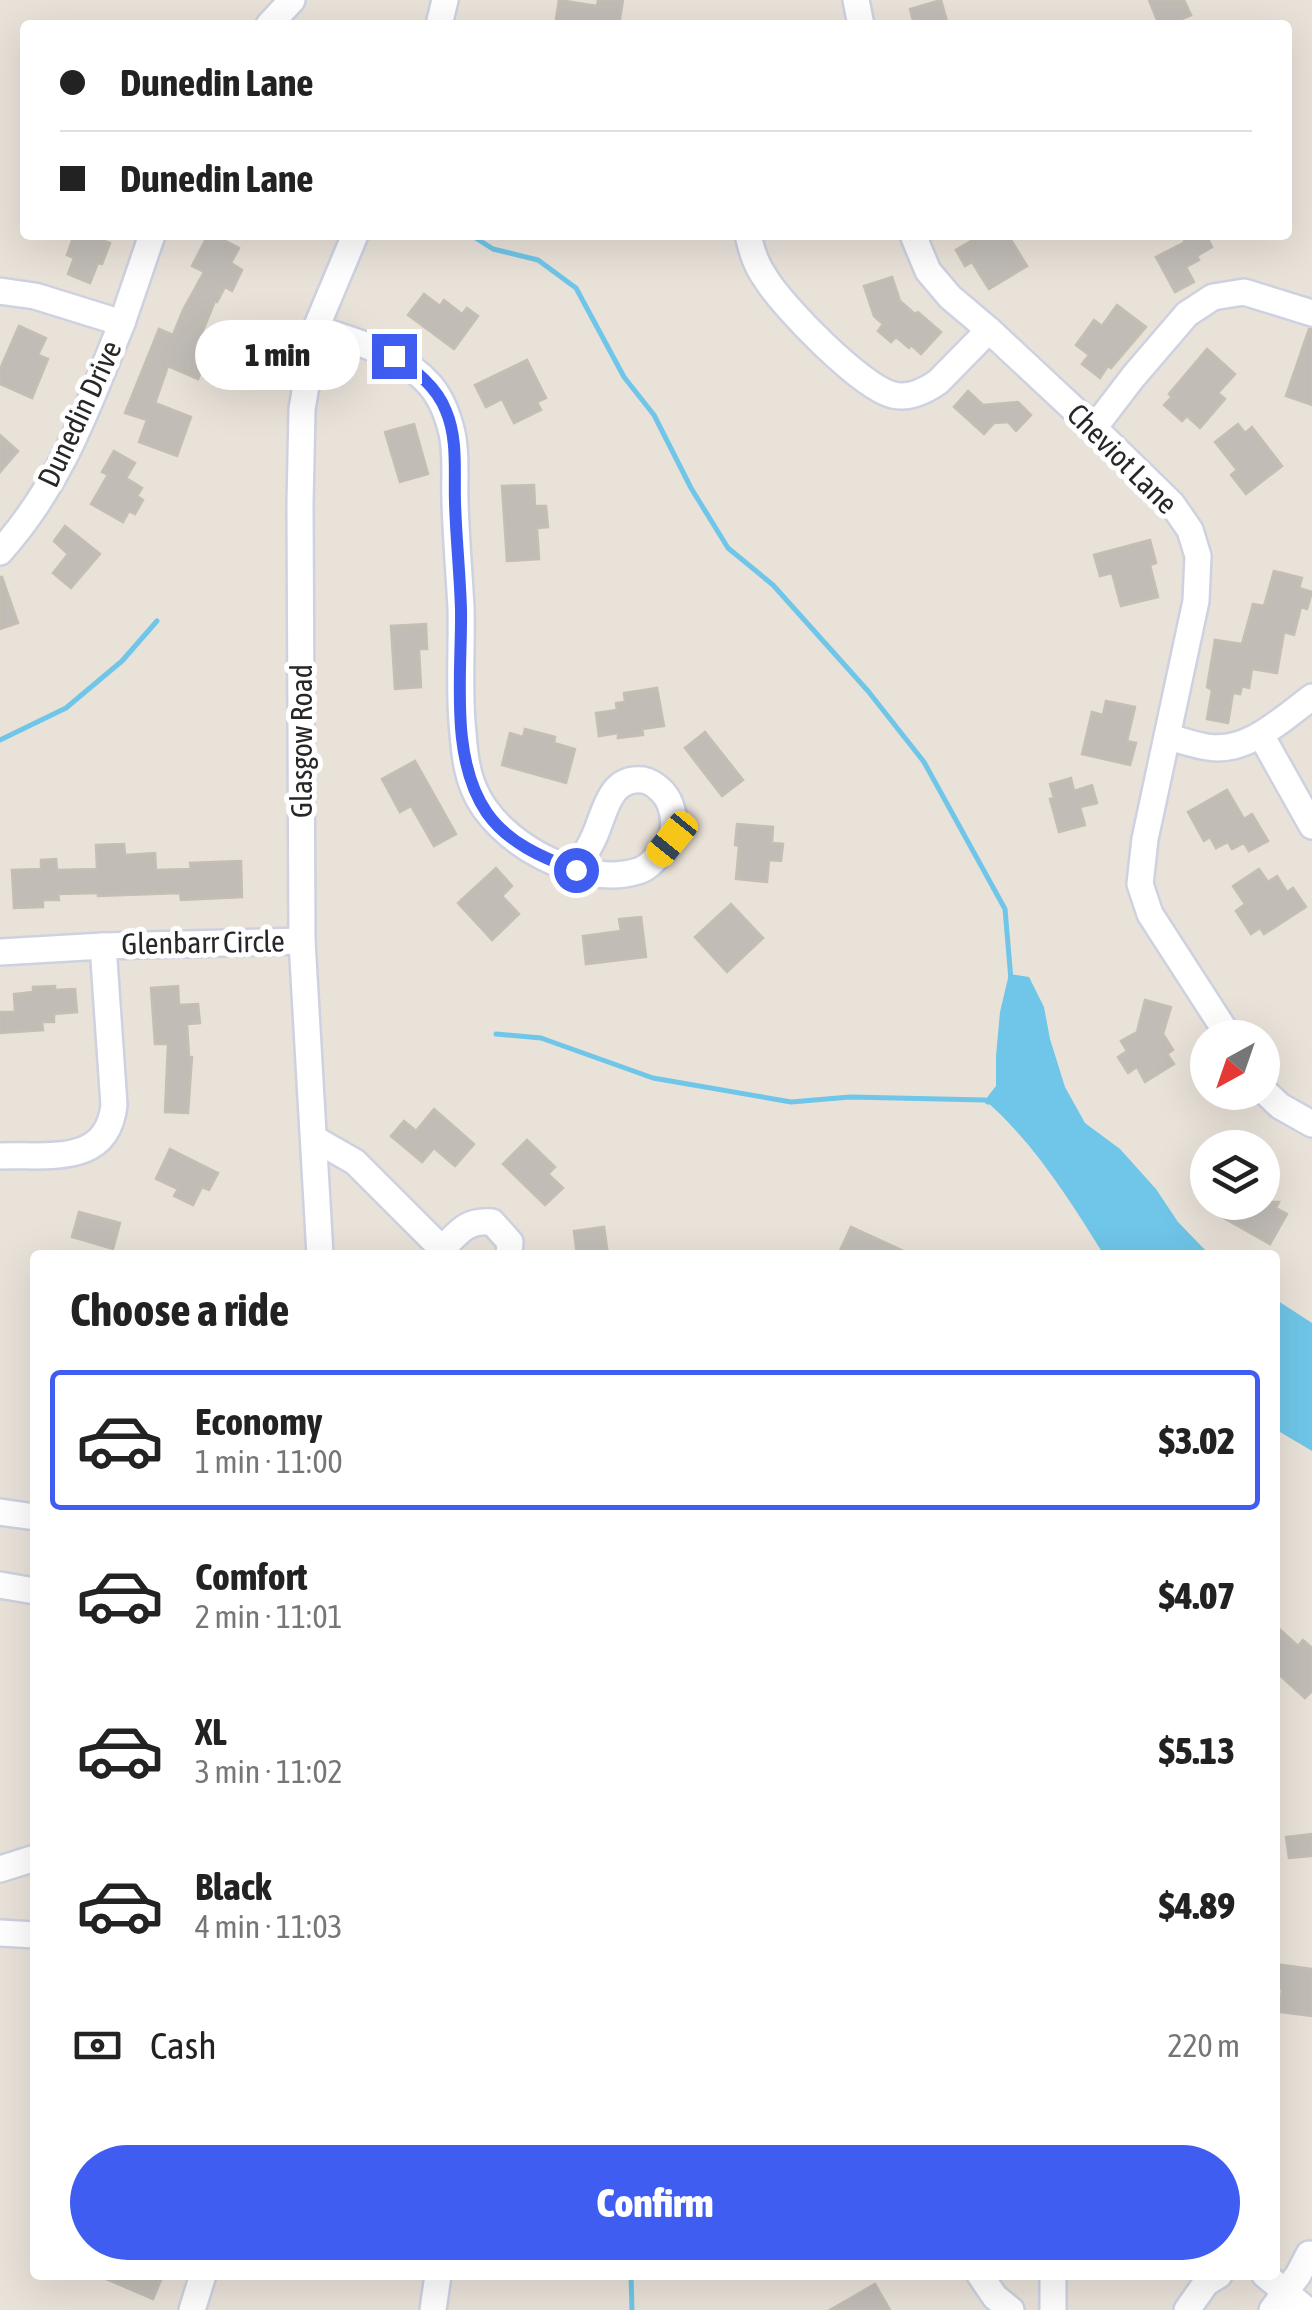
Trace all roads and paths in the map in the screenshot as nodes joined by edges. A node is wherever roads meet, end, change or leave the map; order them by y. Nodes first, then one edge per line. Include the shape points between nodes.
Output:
1 (292, 0) edge
2 (274, 20) edge
3 (150, 240) edge
4 (352, 240) edge
5 (749, 240) edge
6 (915, 240) edge
7 (0, 291) edge
8 (1312, 313) edge
9 (122, 323) junction
10 (316, 328) junction
11 (990, 330) junction
12 (1094, 428) junction
13 (0, 552) edge
14 (1312, 697) edge
15 (1261, 735) junction
16 (1168, 736) junction
17 (1312, 826) edge
18 (576, 870) dead end
19 (302, 941) junction
20 (103, 946) junction
21 (0, 952) edge
22 (1218, 1020) edge
23 (1280, 1106) edge
24 (1312, 1124) edge
25 (315, 1139) junction
26 (0, 1156) edge
27 (320, 1250) edge
28 (443, 1250) edge
29 (447, 1250) edge
30 (510, 1250) edge
31 (0, 1512) edge
32 (30, 1517) edge
33 (0, 1586) edge
34 (30, 1590) edge
35 (30, 1860) edge
36 (0, 1869) edge
37 (0, 1933) edge
38 (30, 1935) edge
39 (1310, 2254) dead end
40 (201, 2280) edge
41 (437, 2280) edge
42 (984, 2280) edge
43 (1053, 2280) edge
44 (1210, 2280) edge
45 (1274, 2292) edge
46 (192, 2310) edge
47 (433, 2310) edge
48 (1011, 2310) edge
49 (1053, 2310) edge
50 (1187, 2310) edge
51 (1307, 2310) edge

1 - 2 street
3 - 9 street, Dunedin Drive
4 - 10 street, Glasgow Road
5 - 11 street via 782,302 883,392 907,396 928,389
6 - 11 street, Cheviot Lane via 928,271
7 - 9 street, Dunedin Drive
8 - 12 street via 1244,292 1213,297 1187,314
9 - 13 street, Dunedin Drive via 72,446
10 - 18 street via 394,356 432,387 446,410 454,438 466,765 488,816 513,840
10 - 19 street, Glasgow Road via 302,409
11 - 12 street, Cheviot Lane
12 - 16 street, Cheviot Lane via 1172,504 1198,556 1196,600
14 - 15 street
15 - 16 street via 1210,748
15 - 17 street
16 - 22 street, Cheviot Lane via 1140,884 1150,914
19 - 20 street, Glenbarr Circle
19 - 25 street, Glasgow Road
20 - 21 street, Glenbarr Circle
20 - 26 street, Glenbarr Circle via 112,1124 90,1148
23 - 24 street
25 - 27 street, Glasgow Road
25 - 28 street via 356,1162
29 - 30 street via 468,1224 480,1221 502,1231
31 - 32 street
33 - 34 street
35 - 36 street
37 - 38 street
39 - 45 street via 1298,2276
40 - 46 street
41 - 47 street
42 - 48 street
43 - 49 street
44 - 50 street
45 - 51 street

